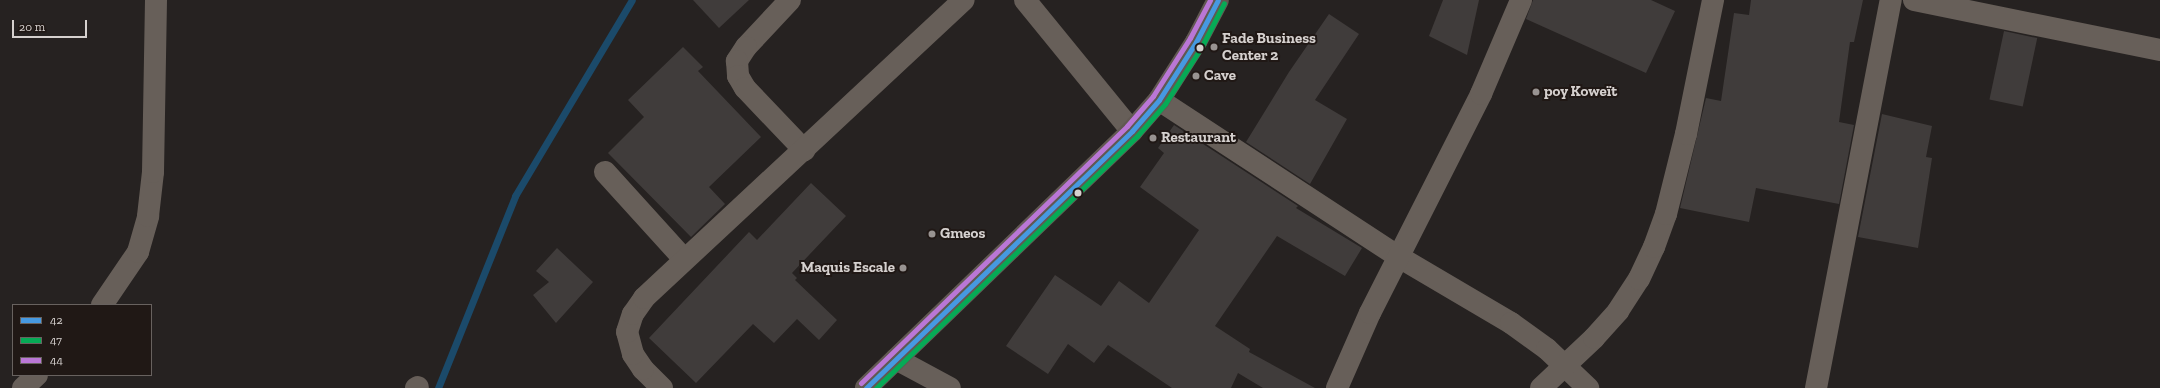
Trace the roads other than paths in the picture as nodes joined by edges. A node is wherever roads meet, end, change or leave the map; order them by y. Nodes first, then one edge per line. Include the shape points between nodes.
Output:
1 (156, 0) edge
2 (790, 0) edge
3 (964, 0) edge
4 (1025, 0) edge
5 (1218, 0) edge
6 (1521, 0) edge
7 (1713, 0) edge
8 (1891, 0) edge
9 (1914, 0) edge
10 (2160, 50) edge
11 (1158, 100) junction
12 (1132, 131) junction
13 (804, 150) junction
14 (604, 172) dead end
15 (1399, 257) junction
16 (684, 260) junction
17 (103, 304) edge
18 (896, 359) junction
19 (1563, 366) junction
20 (36, 376) edge
21 (23, 388) edge
22 (662, 388) edge
23 (866, 388) edge
24 (950, 388) edge
25 (1338, 388) edge
26 (1541, 388) edge
27 (1588, 388) edge
28 (1816, 388) edge

1 - 17 street via 153,172 148,216 138,252
2 - 13 street via 746,47 737,61 738,76 745,88
3 - 13 street
4 - 12 street
5 - 11 street via 1196,42
6 - 15 street via 1481,94
7 - 19 street via 1686,134 1666,214 1654,247 1639,279 1618,311 1594,338
8 - 28 street
9 - 10 street
11 - 12 street
11 - 15 street
12 - 18 street
13 - 16 street
14 - 16 street
15 - 19 street via 1511,323
15 - 25 street via 1370,313
16 - 22 street via 644,298 633,314 627,332 633,354 643,369
18 - 23 street
18 - 24 street
19 - 26 street
19 - 27 street
20 - 21 street

